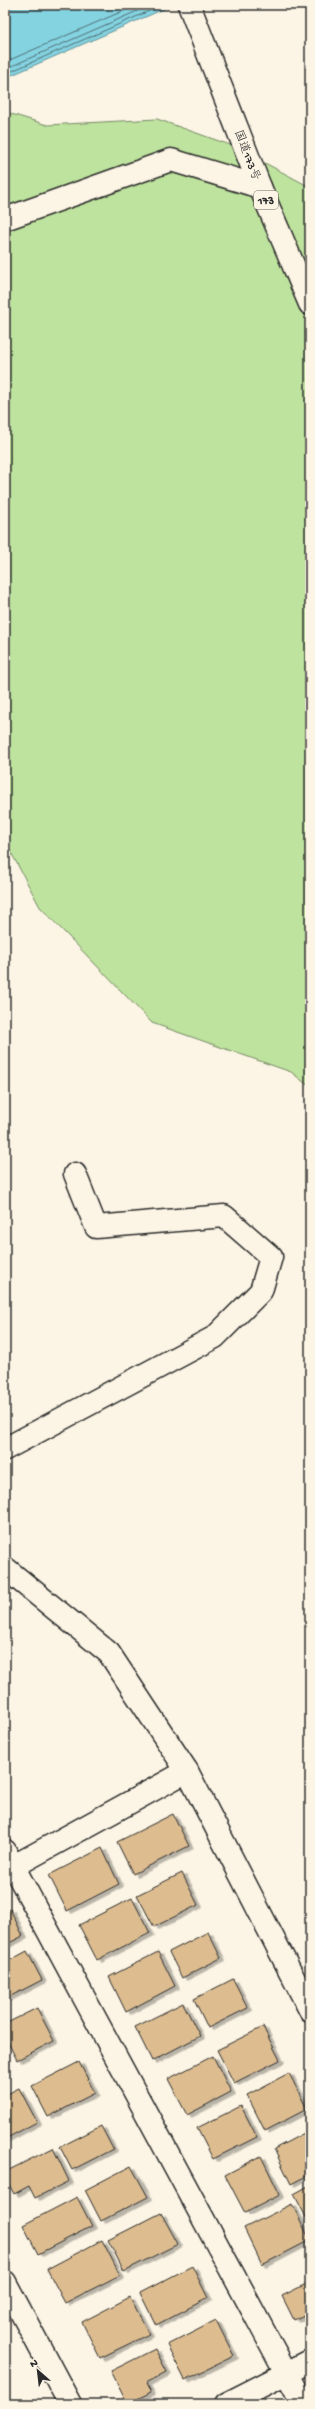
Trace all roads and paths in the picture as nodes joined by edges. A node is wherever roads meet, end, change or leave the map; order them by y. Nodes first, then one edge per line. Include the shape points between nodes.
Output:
1 (190, 5) edge
2 (260, 187) junction
3 (5, 219) edge
4 (310, 304) edge
5 (75, 1174) dead end
6 (5, 1449) edge
7 (5, 1568) edge
8 (187, 1771) junction
9 (8, 1862) edge
10 (310, 2010) edge
11 (5, 2282) edge
12 (310, 2361) edge
13 (287, 2373) junction
14 (70, 2404) edge
15 (226, 2404) edge
16 (303, 2404) edge

1 - 2 main road, 国道173号 / 173
2 - 3 main road via 170,160
2 - 4 main road, 国道173号 / 173
5 - 6 main road via 96,1227 224,1216 271,1257 261,1291 214,1337
7 - 8 main road via 109,1653
8 - 9 main road
8 - 10 main road
9 - 13 main road
11 - 14 main road
12 - 13 main road
13 - 15 main road
13 - 16 main road

